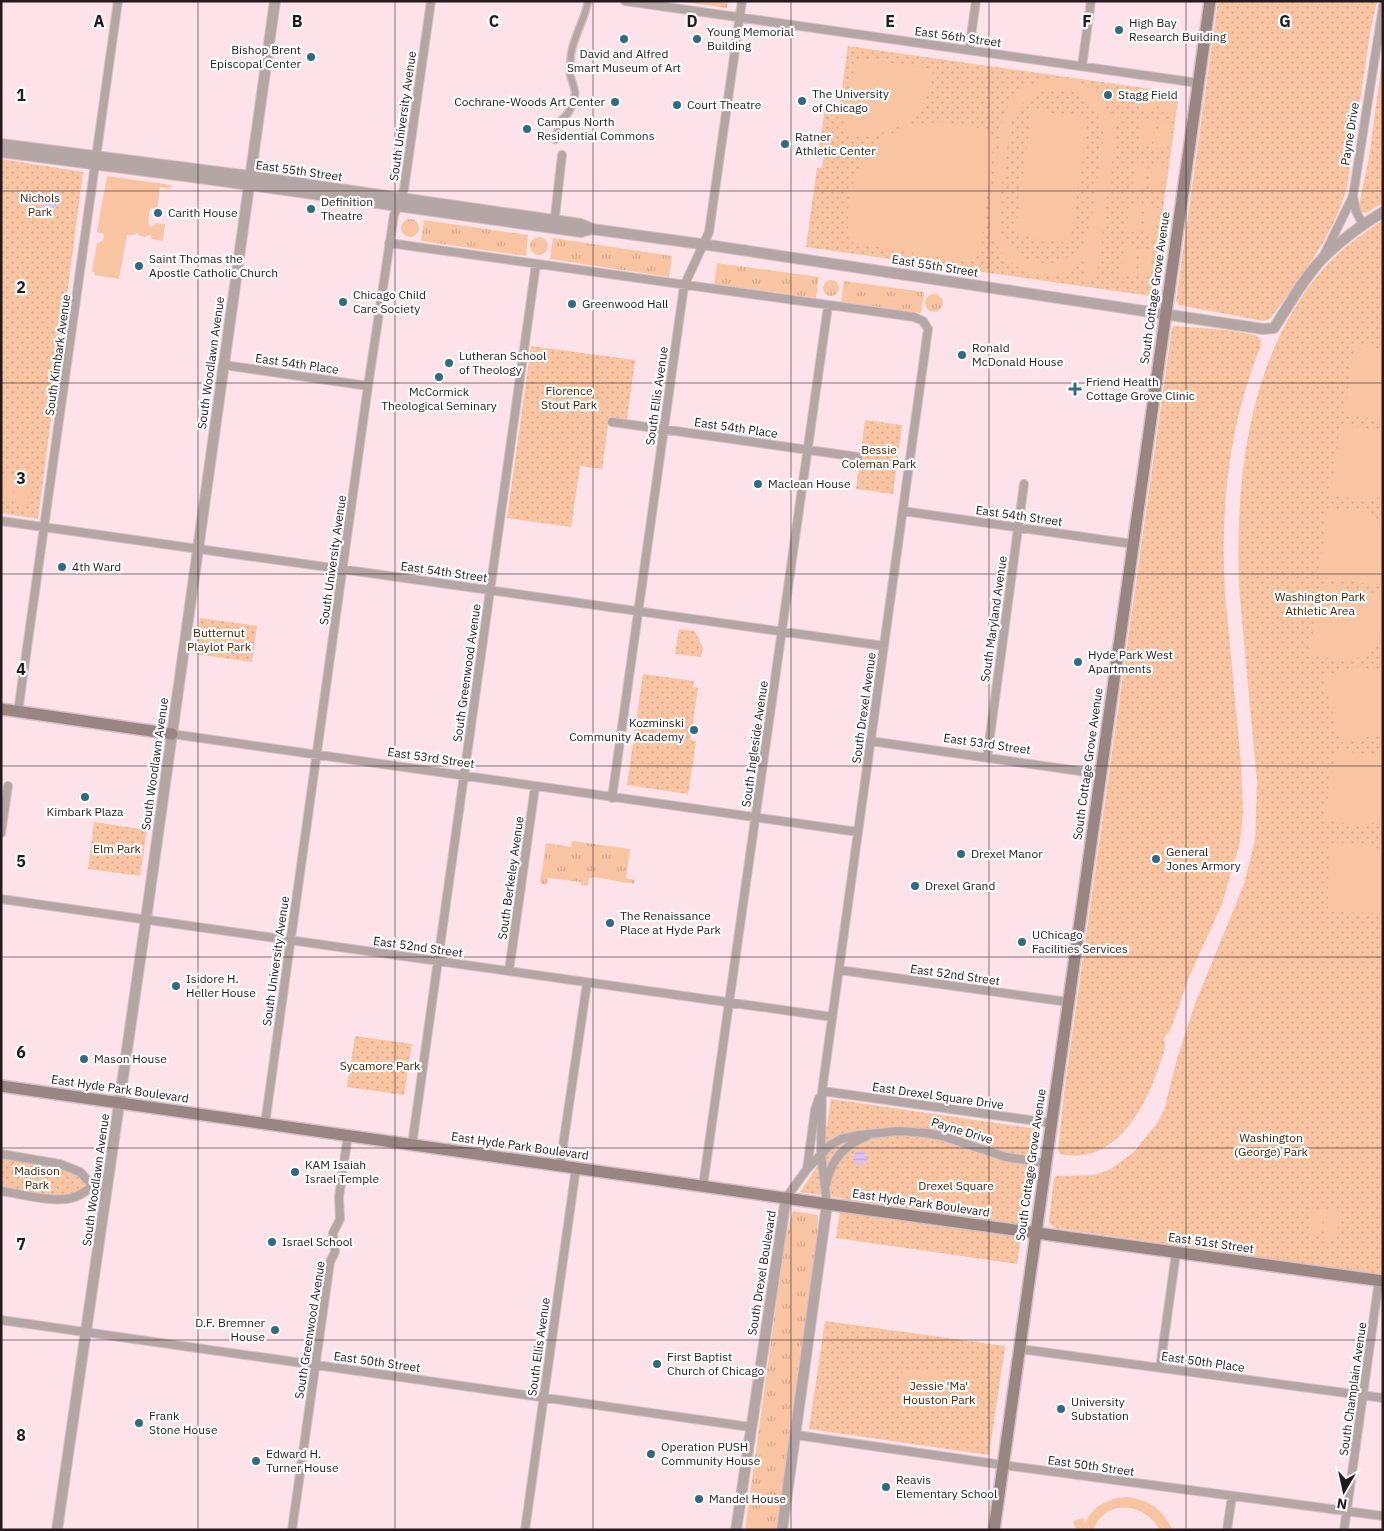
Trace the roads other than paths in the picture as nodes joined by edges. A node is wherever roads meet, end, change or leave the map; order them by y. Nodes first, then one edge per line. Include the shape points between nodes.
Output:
1 (118, 1) edge
2 (275, 1) edge
3 (430, 1) edge
4 (588, 1) edge
5 (625, 1) edge
6 (742, 1) edge
7 (976, 1) edge
8 (1091, 1) edge
9 (1210, 1) edge
10 (1383, 6) edge
11 (739, 18) junction
12 (969, 50) junction
13 (1082, 66) junction
14 (1198, 83) junction
15 (555, 140) dead end
16 (1, 144) edge
17 (1, 152) edge
18 (562, 154) dead end
19 (96, 161) junction
20 (250, 181) junction
21 (1353, 196) junction
22 (399, 203) junction
23 (1383, 212) edge
24 (554, 224) junction
25 (1363, 225) junction
26 (389, 243) junction
27 (704, 244) junction
28 (1322, 260) junction
29 (536, 264) junction
30 (684, 286) junction
31 (828, 306) junction
32 (1166, 313) junction
33 (1274, 328) joint
34 (224, 366) junction
35 (368, 386) junction
36 (612, 422) dead end
37 (664, 429) junction
38 (807, 450) junction
39 (858, 457) dead end
40 (1024, 484) dead end
41 (902, 511) junction
42 (1, 521) edge
43 (1018, 527) junction
44 (45, 528) junction
45 (1133, 544) junction
46 (198, 549) junction
47 (343, 570) junction
48 (490, 590) junction
49 (638, 611) junction
50 (782, 632) junction
51 (884, 646) junction
52 (1, 710) edge
53 (18, 712) junction
54 (172, 734) junction
55 (870, 741) junction
56 (317, 755) junction
57 (987, 758) junction
58 (1100, 774) junction
59 (464, 777) junction
60 (8, 786) dead end
61 (535, 787) junction
62 (612, 798) junction
63 (756, 818) junction
64 (858, 832) junction
65 (1, 833) edge
66 (1, 899) edge
67 (146, 919) junction
68 (290, 940) junction
69 (438, 961) junction
70 (838, 970) junction
71 (510, 972) junction
72 (587, 983) junction
73 (1068, 1002) junction
74 (730, 1003) junction
75 (832, 1017) junction
76 (1, 1086) edge
77 (822, 1091) junction
78 (119, 1103) junction
79 (1051, 1123) junction
80 (265, 1124) junction
81 (871, 1134) junction
82 (348, 1135) junction
83 (412, 1144) junction
84 (1, 1154) edge
85 (820, 1154) junction
86 (834, 1161) joint
87 (1045, 1163) junction
88 (560, 1166) junction
89 (576, 1168) junction
90 (807, 1168) junction
91 (93, 1186) junction
92 (703, 1186) junction
93 (825, 1186) junction
94 (107, 1188) junction
95 (1, 1191) edge
96 (786, 1198) junction
97 (827, 1204) junction
98 (1036, 1233) junction
99 (1176, 1252) junction
100 (1381, 1281) edge
101 (1, 1320) edge
102 (86, 1332) junction
103 (1020, 1349) junction
104 (315, 1365) junction
105 (1160, 1368) junction
106 (1363, 1396) junction
107 (544, 1397) junction
108 (1383, 1398) edge
109 (750, 1427) junction
110 (796, 1435) junction
111 (1004, 1465) junction
112 (1232, 1496) junction
113 (1347, 1512) junction
114 (1383, 1516) edge
115 (57, 1530) edge
116 (292, 1530) edge
117 (525, 1530) edge
118 (736, 1530) edge
119 (782, 1530) edge
120 (994, 1530) edge
121 (1227, 1530) edge
122 (1344, 1530) edge

1 - 19 street, South Kimbark Avenue
2 - 20 street, South Woodlawn Avenue
3 - 22 street, South University Avenue
4 - 15 street via 572,53 570,73 574,98 568,114 561,120
5 - 11 street, East 56th Street
6 - 11 street, South Ellis Avenue
7 - 12 street
8 - 13 street
9 - 14 main road, South Cottage Grove Avenue
10 - 21 street, Payne Drive
11 - 12 street, East 56th Street
11 - 27 street, South Ellis Avenue via 709,232
12 - 13 street, East 56th Street
13 - 14 street, East 56th Street
14 - 32 main road, South Cottage Grove Avenue
16 - 19 street, East 55th Street
17 - 19 street, East 55th Street
18 - 24 street
19 - 20 street, East 55th Street
19 - 44 street, South Kimbark Avenue
20 - 22 street, East 55th Street
20 - 34 street, South Woodlawn Avenue
21 - 25 street
21 - 28 street, Payne Drive
22 - 24 street, East 55th Street
22 - 26 street, South University Avenue
23 - 25 street, Payne Drive
24 - 27 street, East 55th Street via 581,224 592,229
25 - 28 street, Payne Drive
26 - 29 street
26 - 35 street, South University Avenue
27 - 30 street, South Ellis Avenue
27 - 32 street, East 55th Street
28 - 33 street, Payne Drive
29 - 30 street
29 - 48 street, South Greenwood Avenue
30 - 31 street
30 - 37 street, South Ellis Avenue
31 - 38 street, South Ingleside Avenue
31 - 41 street, South Drexel Avenue via 914,318 928,329
32 - 33 street, East 55th Street via 1251,328
32 - 45 main road, South Cottage Grove Avenue
34 - 35 street, East 54th Place
34 - 46 street, South Woodlawn Avenue
35 - 47 street, South University Avenue
36 - 37 street, East 54th Place
37 - 38 street, East 54th Place
37 - 49 street, South Ellis Avenue
38 - 39 street, East 54th Place
38 - 50 street, South Ingleside Avenue
40 - 43 street, South Maryland Avenue
41 - 43 street, East 54th Street
41 - 51 street, South Drexel Avenue
42 - 44 street, East 54th Street
43 - 45 street, East 54th Street
43 - 57 street, South Maryland Avenue
44 - 46 street, East 54th Street
44 - 53 street, South Kimbark Avenue
45 - 58 main road, South Cottage Grove Avenue
46 - 47 street, East 54th Street
46 - 54 street, South Woodlawn Avenue
47 - 48 street, East 54th Street
47 - 56 street, South University Avenue
48 - 49 street, East 54th Street
48 - 59 street, South Greenwood Avenue
49 - 50 street, East 54th Street
49 - 62 street, South Ellis Avenue
50 - 51 street, East 54th Street
50 - 63 street, South Ingleside Avenue
51 - 55 street, South Drexel Avenue
52 - 53 main road, East 53rd Street
53 - 54 main road, East 53rd Street
54 - 56 street, East 53rd Street
54 - 67 street, South Woodlawn Avenue
55 - 57 street, East 53rd Street
55 - 64 street, South Drexel Avenue
56 - 59 street, East 53rd Street
56 - 68 street, South University Avenue
57 - 58 street, East 53rd Street
58 - 73 main road, South Cottage Grove Avenue
59 - 61 street, East 53rd Street
59 - 69 street, South Greenwood Avenue
60 - 65 street
61 - 62 street, East 53rd Street
61 - 71 street, South Berkeley Avenue
62 - 63 street, East 53rd Street
63 - 64 street, East 53rd Street
63 - 74 street, South Ingleside Avenue
64 - 70 street, South Drexel Avenue
66 - 67 street, East 52nd Street
67 - 68 street, East 52nd Street
67 - 78 street, South Woodlawn Avenue
68 - 69 street, East 52nd Street
68 - 80 street, South University Avenue
69 - 71 street, East 52nd Street
69 - 83 street, South Greenwood Avenue
70 - 73 street, East 52nd Street
70 - 75 street, South Drexel Avenue
71 - 72 street, East 52nd Street
72 - 74 street, East 52nd Street
72 - 88 street
73 - 79 main road, South Cottage Grove Avenue
74 - 75 street, East 52nd Street
74 - 92 street, South Ingleside Avenue
75 - 77 street, South Drexel Avenue
76 - 78 main road, East Hyde Park Boulevard
77 - 79 street, East Drexel Square Drive
77 - 85 street, South Drexel Avenue
77 - 90 street, South Drexel Avenue via 815,1110
78 - 80 main road, East Hyde Park Boulevard
78 - 94 street, South Woodlawn Avenue
79 - 87 main road, South Cottage Grove Avenue
80 - 82 main road, East Hyde Park Boulevard
81 - 85 street, Payne Drive via 841,1139
81 - 86 street, Payne Drive via 845,1149
81 - 87 street, Payne Drive via 926,1133 998,1155
82 - 83 main road, East Hyde Park Boulevard
82 - 104 street, South Greenwood Avenue via 339,1196 340,1220 333,1233 336,1252 330,1262
83 - 88 main road, East Hyde Park Boulevard
84 - 91 street via 73,1169
85 - 90 street, Payne Drive
85 - 93 street, South Drexel Avenue
86 - 93 street, South Drexel Avenue
87 - 98 main road, South Cottage Grove Avenue
88 - 89 main road, East Hyde Park Boulevard
89 - 92 main road, East Hyde Park Boulevard
89 - 107 street, South Ellis Avenue
90 - 96 street, South Drexel Avenue
91 - 94 street
91 - 95 street via 81,1195 60,1199
92 - 96 main road, East Hyde Park Boulevard
93 - 97 street, South Drexel Avenue
94 - 102 street, South Woodlawn Avenue
96 - 97 main road, East Hyde Park Boulevard
96 - 109 street, South Drexel Boulevard
97 - 98 main road, East Hyde Park Boulevard
97 - 110 street
98 - 99 main road, East 51st Street
98 - 103 main road, South Cottage Grove Avenue
99 - 100 main road, East 51st Street
99 - 105 street
100 - 106 street, South Champlain Avenue
101 - 102 street, East 50th Street
102 - 104 street, East 50th Street
102 - 115 street, South Woodlawn Avenue
103 - 105 street, East 50th Place
103 - 111 main road, South Cottage Grove Avenue
104 - 107 street, East 50th Street
104 - 116 street, South Greenwood Avenue
105 - 106 street, East 50th Place
106 - 108 street, East 50th Place
106 - 113 street, South Champlain Avenue
107 - 109 street, East 50th Street
107 - 117 street, South Ellis Avenue
109 - 118 street, South Drexel Boulevard
110 - 111 street, East 50th Street
110 - 119 street
111 - 112 street, East 50th Street
111 - 120 main road, South Cottage Grove Avenue
112 - 113 street, East 50th Street
112 - 121 street
113 - 114 street, East 50th Street
113 - 122 street, South Champlain Avenue

